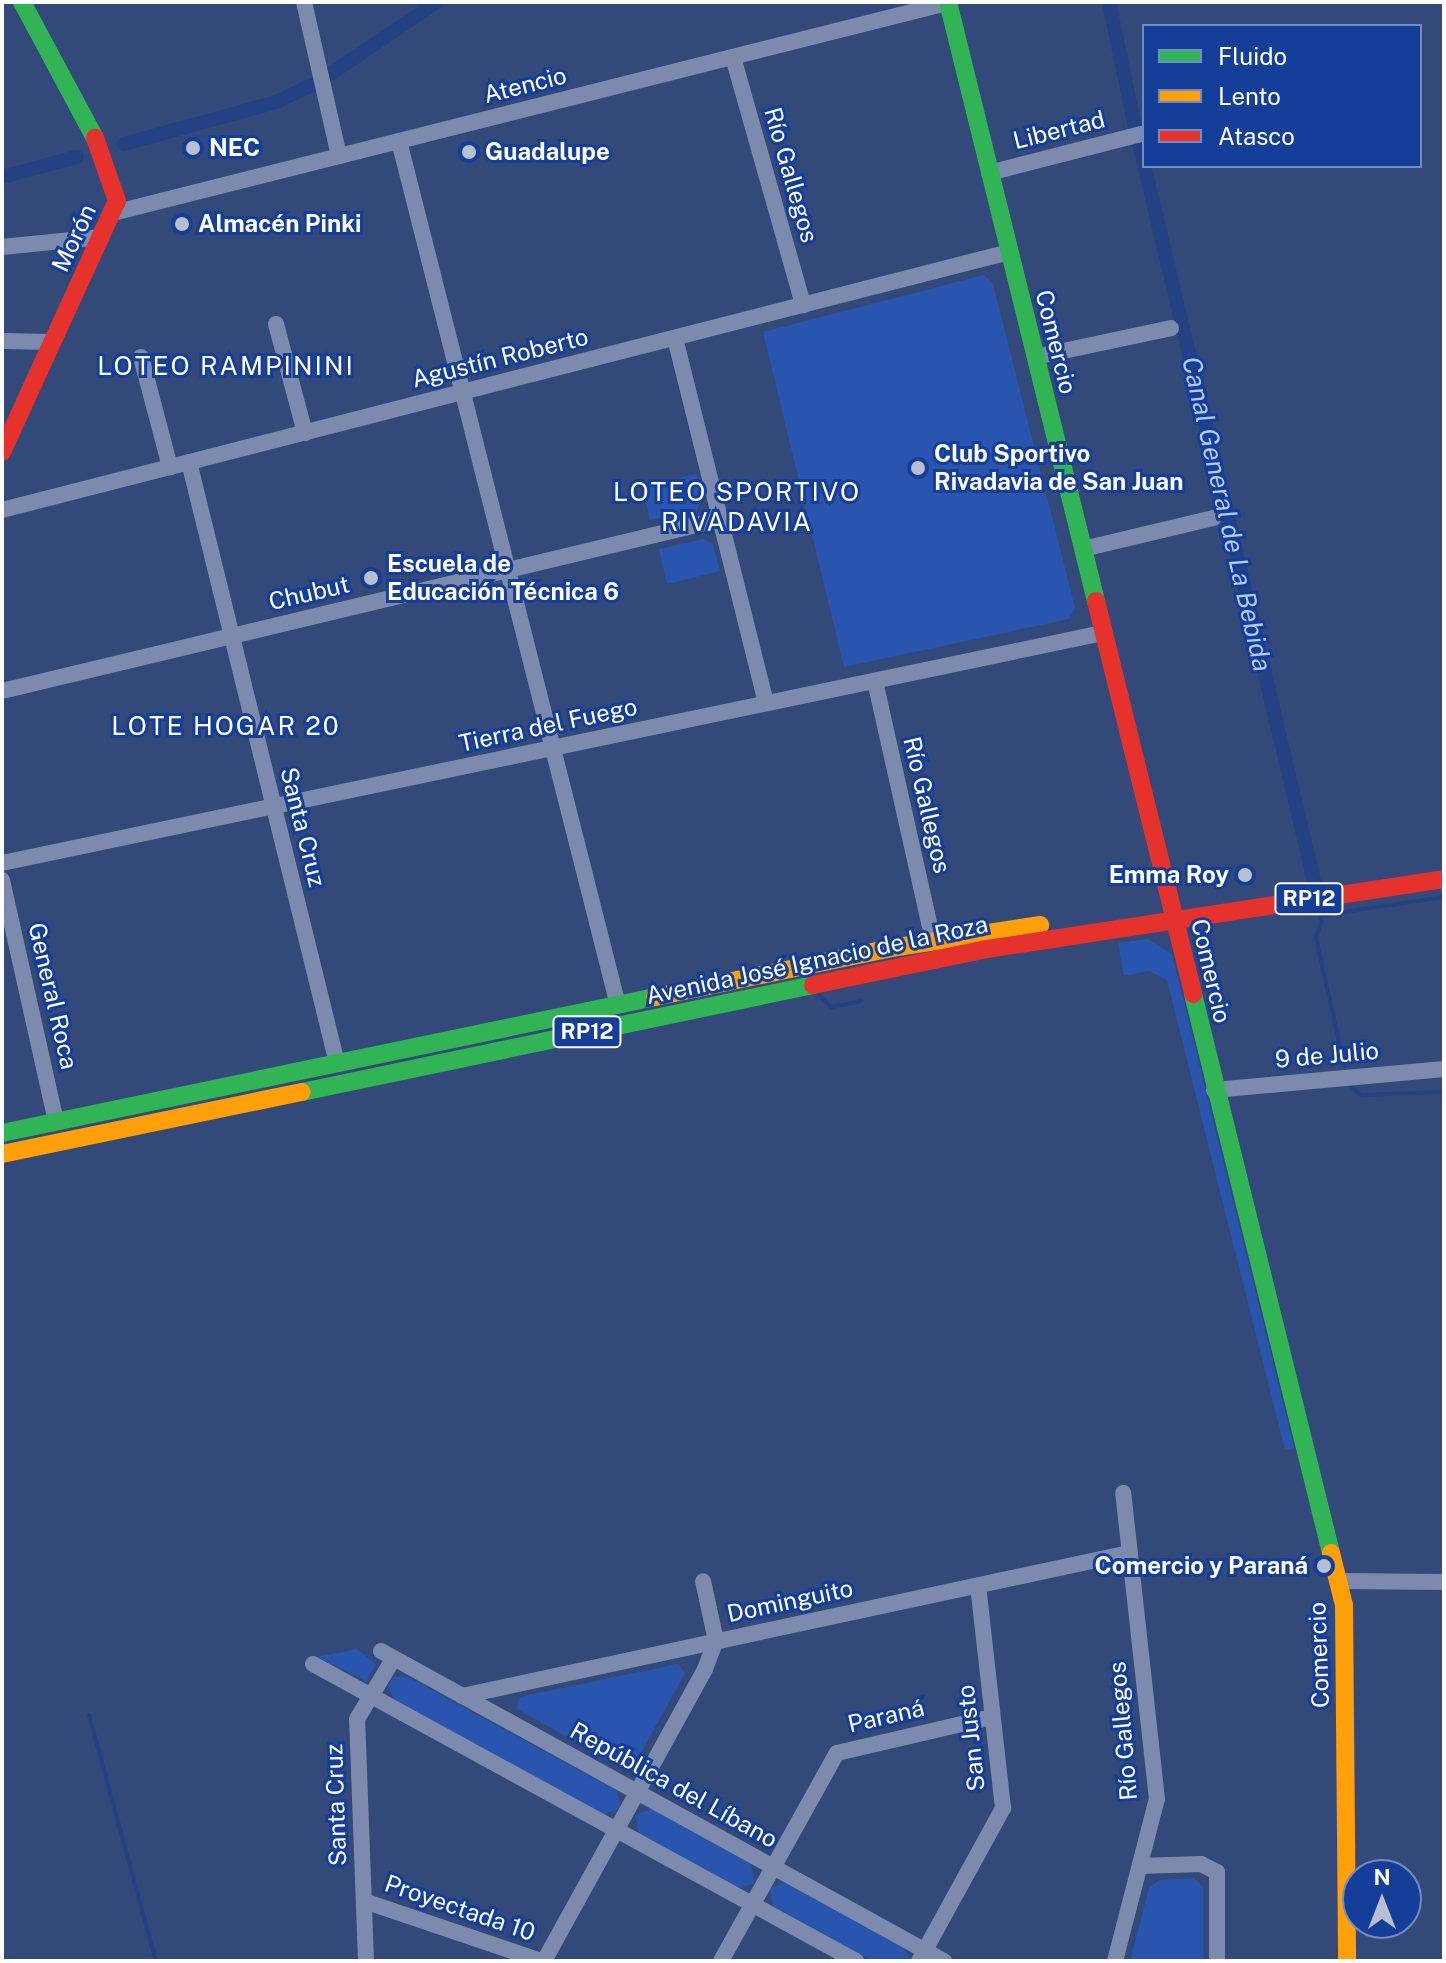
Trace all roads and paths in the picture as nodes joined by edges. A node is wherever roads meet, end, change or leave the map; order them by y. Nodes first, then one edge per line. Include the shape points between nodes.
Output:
1 (22, 2) edge
2 (304, 2) edge
3 (948, 2) edge
4 (733, 57) junction
5 (1141, 134) dead end
6 (399, 141) junction
7 (339, 156) junction
8 (989, 173) junction
9 (113, 213) junction
10 (102, 237) junction
11 (2, 247) edge
12 (1009, 252) junction
13 (803, 305) junction
14 (276, 324) dead end
15 (1171, 328) dead end
16 (675, 338) junction
17 (2, 341) edge
18 (52, 342) junction
19 (141, 357) dead end
20 (1035, 357) junction
21 (463, 392) junction
22 (305, 433) junction
23 (2, 452) edge
24 (189, 462) junction
25 (170, 467) junction
26 (2, 510) edge
27 (1213, 518) dead end
28 (721, 519) junction
29 (1083, 549) junction
30 (508, 571) junction
31 (1103, 633) junction
32 (232, 636) junction
33 (875, 681) junction
34 (2, 691) edge
35 (766, 703) junction
36 (553, 748) junction
37 (274, 806) junction
38 (2, 863) edge
39 (1444, 879) edge
40 (2, 880) edge
41 (1173, 917) junction
42 (933, 940) junction
43 (618, 1005) junction
44 (337, 1063) junction
45 (1444, 1069) edge
46 (1214, 1090) junction
47 (56, 1122) junction
48 (2, 1133) edge
49 (2, 1154) edge
50 (1123, 1493) dead end
51 (1129, 1553) junction
52 (703, 1581) dead end
53 (1339, 1581) junction
54 (1444, 1582) edge
55 (978, 1585) junction
56 (716, 1641) junction
57 (387, 1655) joint
58 (313, 1664) dead end
59 (371, 1696) junction
60 (462, 1696) junction
61 (992, 1717) junction
62 (638, 1793) junction
63 (617, 1830) junction
64 (1140, 1866) junction
65 (773, 1867) junction
66 (364, 1901) junction
67 (752, 1904) junction
68 (922, 1956) edge
69 (366, 1961) edge
70 (542, 1961) edge
71 (721, 1961) edge
72 (856, 1961) edge
73 (944, 1961) edge
74 (1115, 1961) edge
75 (1217, 1961) edge
76 (1347, 1961) edge

1 - 9 main road, Morón via 114,179
2 - 7 street
3 - 4 street, Atencio
3 - 8 main road, Comercio
4 - 6 street, Atencio
4 - 13 street, Río Gallegos
5 - 8 street, Libertad
6 - 7 street, Atencio
6 - 21 street
7 - 9 street, Atencio
8 - 12 main road, Comercio
9 - 10 main road, Morón
10 - 11 street
10 - 18 main road, Morón
12 - 13 street, Agustín Roberto
12 - 20 main road, Comercio
13 - 16 street, Agustín Roberto
14 - 22 street
15 - 20 street
16 - 21 street, Agustín Roberto
16 - 28 street
17 - 18 street
18 - 23 main road, Morón
19 - 25 street
20 - 29 main road, Comercio
21 - 22 street, Agustín Roberto
21 - 30 street
22 - 24 street, Agustín Roberto
24 - 25 street, Agustín Roberto
24 - 32 street, Santa Cruz
25 - 26 street, Agustín Roberto
27 - 29 street
28 - 30 street, Chubut
28 - 35 street
29 - 31 main road, Comercio
30 - 32 street, Chubut
30 - 36 street
31 - 33 street, Tierra del Fuego
31 - 41 main road, Comercio
32 - 34 street, Chubut
32 - 37 street, Santa Cruz
33 - 35 street, Tierra del Fuego
33 - 42 street, Río Gallegos
35 - 36 street, Tierra del Fuego
36 - 37 street, Tierra del Fuego
36 - 43 street
37 - 38 street, Tierra del Fuego
37 - 44 street, Santa Cruz
39 - 41 main road, Avenida José Ignacio de la Roza / RP12
40 - 47 street, General Roca
41 - 42 main road, Avenida José Ignacio de la Roza / RP12 via 1116,917
41 - 46 main road, Comercio
41 - 49 main road, Avenida José Ignacio de la Roza / RP12 via 942,958
42 - 43 main road, Avenida José Ignacio de la Roza / RP12
43 - 44 main road, Avenida José Ignacio de la Roza / RP12
44 - 47 main road, Avenida José Ignacio de la Roza / RP12
45 - 46 street, 9 de Julio
46 - 53 main road, Comercio
47 - 48 main road, Avenida José Ignacio de la Roza / RP12
50 - 51 street, Río Gallegos
51 - 55 street, Dominguito
51 - 64 street, Río Gallegos via 1157,1799
52 - 56 street
53 - 54 street
53 - 76 main road, Comercio via 1344,1605
55 - 56 street, Dominguito
55 - 61 street, San Justo
56 - 60 street, Dominguito
56 - 62 street
57 - 59 street, Santa Cruz
57 - 60 street, República del Líbano
58 - 59 street
59 - 63 street
59 - 66 street, Santa Cruz via 357,1719
60 - 62 street, República del Líbano
61 - 65 street, Paraná via 837,1753
61 - 68 street, San Justo via 1003,1808
62 - 63 street
62 - 65 street, República del Líbano
63 - 67 street
63 - 70 street
64 - 74 street, Río Gallegos
64 - 75 street via 1207,1865 1218,1879
65 - 67 street
65 - 68 street, República del Líbano
66 - 69 street, Santa Cruz
66 - 70 street, Proyectada 10
67 - 71 street
67 - 72 street
68 - 73 street, República del Líbano

